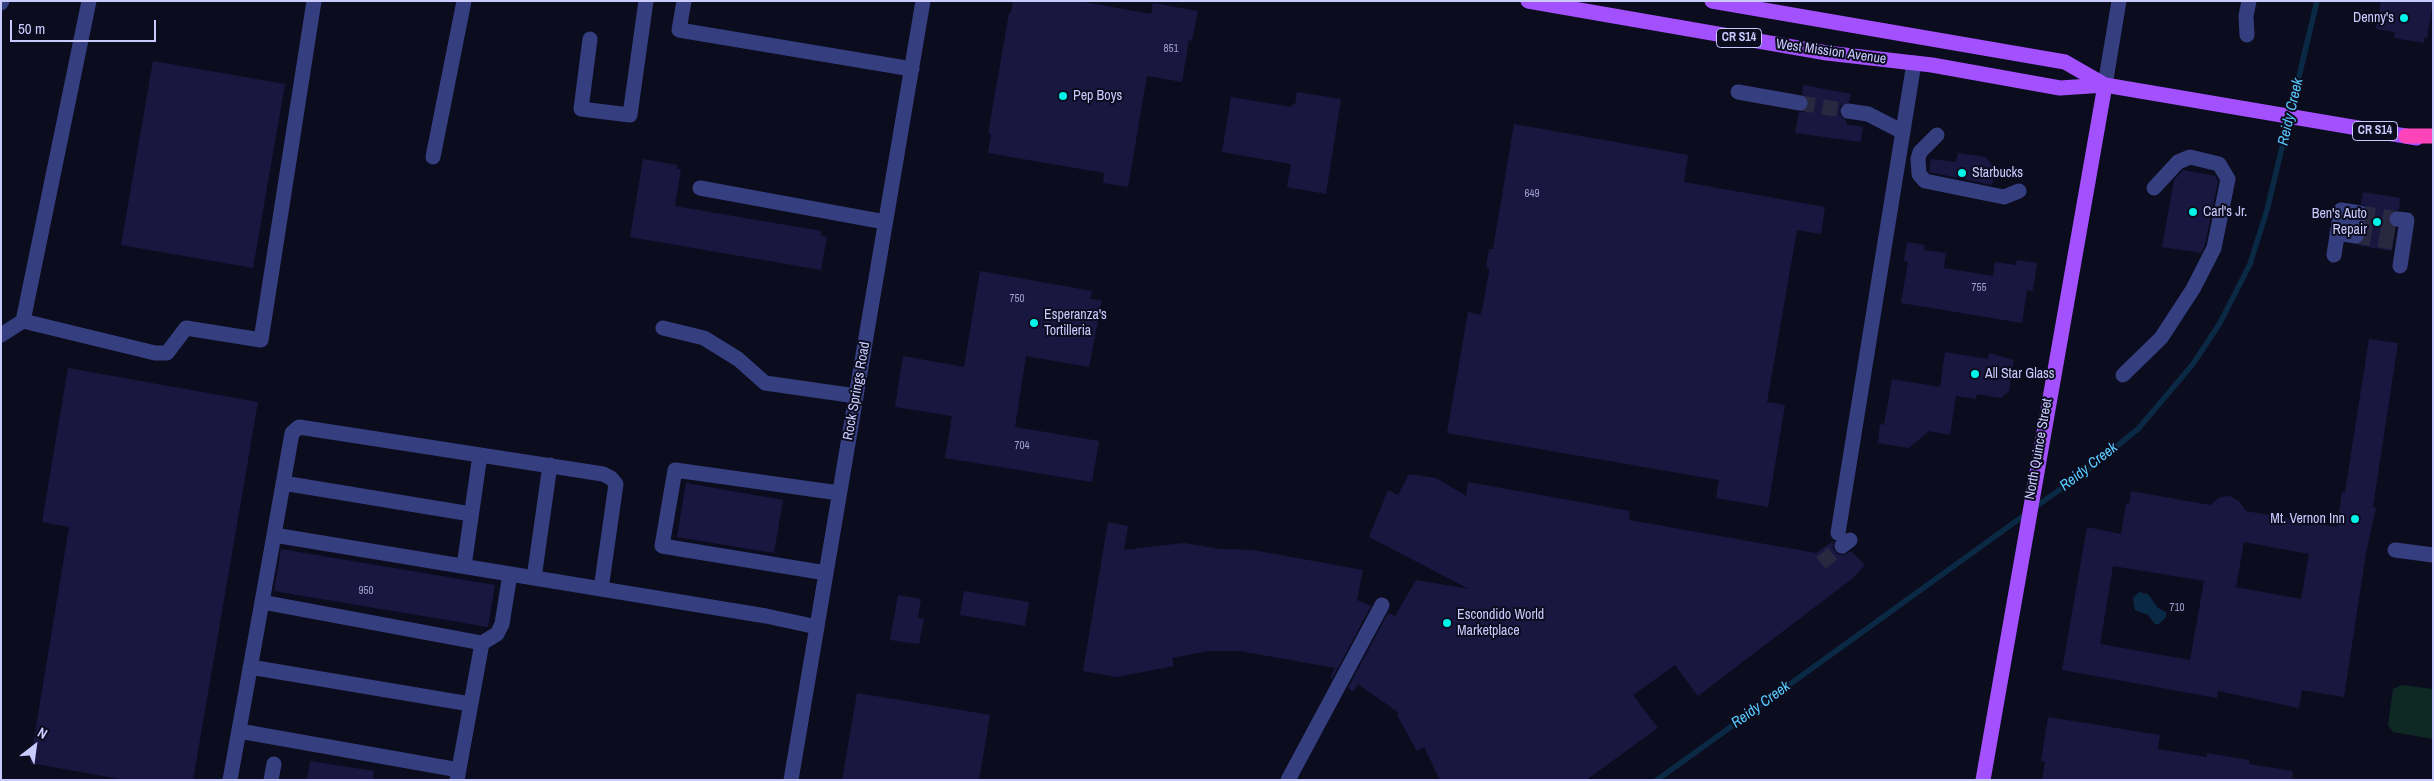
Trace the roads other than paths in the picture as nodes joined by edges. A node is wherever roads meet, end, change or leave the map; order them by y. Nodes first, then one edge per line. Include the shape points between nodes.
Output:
1 (89, 1) edge
2 (314, 1) edge
3 (464, 1) edge
4 (646, 1) edge
5 (684, 1) edge
6 (922, 1) edge
7 (1528, 1) edge
8 (1712, 1) edge
9 (2119, 1) edge
10 (2249, 1) edge
11 (2247, 35) dead end
12 (590, 39) dead end
13 (1914, 63) junction
14 (912, 69) junction
15 (2104, 86) junction
16 (1738, 92) dead end
17 (1800, 102) tunnel mouth
18 (1848, 111) tunnel mouth
19 (1903, 132) junction
20 (1937, 135) dead end
21 (2406, 136) joint
22 (2433, 140) edge
23 (433, 157) dead end
24 (700, 188) dead end
25 (2154, 188) dead end
26 (2019, 191) dead end
27 (886, 222) junction
28 (2338, 227) junction
29 (2399, 234) dead end
30 (2334, 255) dead end
31 (2400, 266) dead end
32 (23, 321) junction
33 (663, 328) dead end
34 (1, 335) edge
35 (2123, 375) dead end
36 (856, 396) junction
37 (480, 455) junction
38 (550, 465) junction
39 (283, 483) junction
40 (839, 493) junction
41 (471, 514) junction
42 (274, 535) junction
43 (1844, 540) tunnel mouth
44 (2395, 550) dead end
45 (2433, 555) edge
46 (464, 566) junction
47 (826, 573) junction
48 (510, 574) junction
49 (534, 578) junction
50 (601, 589) junction
51 (262, 602) junction
52 (1382, 605) dead end
53 (817, 626) junction
54 (482, 643) junction
55 (250, 667) junction
56 (470, 704) junction
57 (239, 731) junction
58 (274, 764) dead end
59 (458, 775) edge
60 (230, 780) edge
61 (271, 780) edge
62 (790, 780) edge
63 (1288, 780) edge
64 (1983, 780) edge

1 - 32 street
2 - 32 street via 261,340 186,328 167,353 155,353
3 - 23 street
4 - 12 street via 630,115 581,109
5 - 14 street via 679,30
6 - 14 street, Rock Springs Road
7 - 13 main road, West Mission Avenue / CR S14 via 1827,53
8 - 15 main road, West Mission Avenue / CR S14 via 2065,62
9 - 15 street, North Quince Street
10 - 11 street
13 - 15 main road, West Mission Avenue / CR S14 via 2060,88
13 - 19 street
14 - 27 street, Rock Springs Road
15 - 21 main road, West Mission Avenue / CR S14
15 - 64 main road, North Quince Street
16 - 17 street
18 - 19 street via 1868,114
19 - 43 street
20 - 26 street via 1920,152 1918,159 1918,174 1925,181 2004,197
21 - 22 highway
24 - 27 street
25 - 35 street via 2178,162 2190,157 2219,164 2228,179 2214,248 2193,289 2160,338
27 - 36 street, Rock Springs Road
28 - 28 street via 2358,224 2341,210
28 - 30 street
29 - 31 street
32 - 34 street
33 - 36 street via 704,338 765,383
36 - 40 street, Rock Springs Road
37 - 38 street
37 - 39 street via 299,427 292,433
37 - 41 street
38 - 49 street
38 - 50 street via 603,474 616,484
39 - 41 street
39 - 42 street
40 - 47 street, Rock Springs Road
40 - 47 street via 675,470 662,546
41 - 46 street
42 - 46 street
42 - 51 street
44 - 45 street
46 - 48 street
47 - 53 street, Rock Springs Road
48 - 49 street
48 - 54 street via 498,634
49 - 50 street
50 - 53 street
51 - 54 street
51 - 55 street
52 - 63 street
53 - 62 street, Rock Springs Road
54 - 56 street
55 - 56 street
55 - 57 street
56 - 59 street
57 - 59 street
57 - 60 street
58 - 61 street

